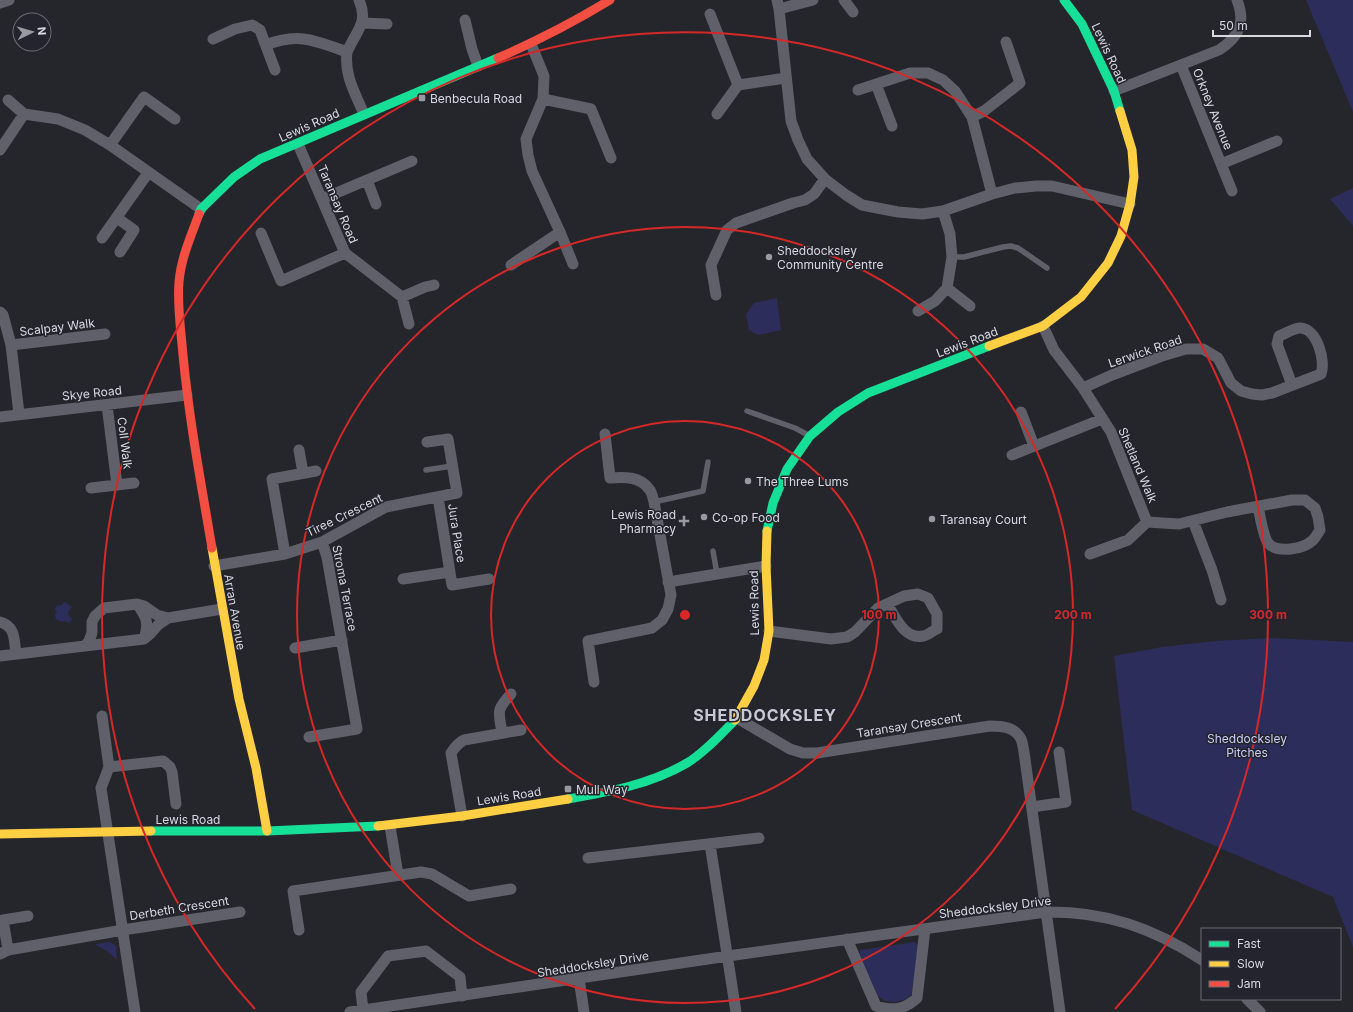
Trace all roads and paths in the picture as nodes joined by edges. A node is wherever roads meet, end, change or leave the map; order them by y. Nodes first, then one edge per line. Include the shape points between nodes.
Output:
1 (9, 0) edge
2 (359, 0) edge
3 (610, 0) edge
4 (813, 0) edge
5 (844, 0) edge
6 (1064, 0) edge
7 (1237, 0) edge
8 (0, 3) edge
9 (778, 4) edge
10 (853, 12) dead end
11 (710, 14) dead end
12 (465, 20) dead end
13 (363, 23) junction
14 (387, 24) dead end
15 (213, 39) dead end
16 (1006, 42) dead end
17 (531, 44) junction
18 (266, 45) junction
19 (347, 52) junction
20 (1181, 65) junction
21 (478, 66) junction
22 (275, 70) dead end
23 (786, 78) junction
24 (876, 84) junction
25 (738, 85) junction
26 (858, 90) dead end
27 (1114, 92) junction
28 (543, 99) junction
29 (8, 100) dead end
30 (24, 114) junction
31 (364, 114) junction
32 (717, 114) dead end
33 (972, 117) junction
34 (175, 119) dead end
35 (892, 126) dead end
36 (1277, 141) dead end
37 (298, 144) junction
38 (110, 145) junction
39 (0, 150) edge
40 (612, 158) dead end
41 (412, 161) dead end
42 (1221, 164) junction
43 (148, 173) junction
44 (824, 179) junction
45 (366, 180) junction
46 (1232, 191) dead end
47 (992, 194) junction
48 (322, 199) junction
49 (376, 204) dead end
50 (1130, 204) junction
51 (202, 209) junction
52 (943, 211) junction
53 (117, 218) junction
54 (560, 232) junction
55 (261, 233) dead end
56 (102, 238) dead end
57 (120, 252) dead end
58 (345, 253) junction
59 (952, 257) junction
60 (573, 264) dead end
61 (511, 265) dead end
62 (1047, 268) dead end
63 (434, 285) dead end
64 (947, 288) junction
65 (716, 295) dead end
66 (402, 297) junction
67 (970, 306) dead end
68 (918, 311) dead end
69 (0, 312) edge
70 (409, 324) dead end
71 (1044, 326) junction
72 (105, 334) dead end
73 (11, 345) junction
74 (1292, 385) junction
75 (1083, 388) junction
76 (187, 395) junction
77 (107, 405) junction
78 (747, 411) dead end
79 (1021, 412) dead end
80 (19, 414) junction
81 (0, 417) edge
82 (1102, 419) junction
83 (605, 434) dead end
84 (810, 436) junction
85 (427, 442) dead end
86 (1034, 446) junction
87 (299, 450) dead end
88 (1012, 455) dead end
89 (708, 462) dead end
90 (452, 466) junction
91 (426, 470) dead end
92 (316, 471) dead end
93 (303, 474) junction
94 (134, 483) dead end
95 (117, 485) junction
96 (91, 488) dead end
97 (438, 497) junction
98 (654, 502) junction
99 (1258, 507) junction
100 (1193, 521) junction
101 (1148, 522) junction
102 (322, 542) junction
103 (713, 551) dead end
104 (285, 554) junction
105 (1090, 554) dead end
106 (214, 566) junction
107 (766, 566) junction
108 (450, 572) junction
109 (717, 574) junction
110 (489, 579) dead end
111 (403, 580) dead end
112 (668, 582) junction
113 (1221, 600) dead end
114 (137, 604) junction
115 (887, 604) junction
116 (222, 608) junction
117 (168, 618) junction
118 (0, 622) edge
119 (769, 631) junction
120 (144, 639) junction
121 (342, 640) junction
122 (85, 646) junction
123 (295, 648) dead end
124 (16, 654) junction
125 (0, 656) edge
126 (594, 682) dead end
127 (511, 694) dead end
128 (102, 716) dead end
129 (737, 718) junction
130 (521, 730) dead end
131 (502, 733) junction
132 (309, 737) dead end
133 (1059, 752) dead end
134 (109, 767) junction
135 (176, 804) dead end
136 (1032, 807) junction
137 (462, 816) junction
138 (390, 826) junction
139 (267, 831) junction
140 (107, 832) junction
141 (0, 834) edge
142 (759, 838) dead end
143 (710, 844) junction
144 (588, 858) dead end
145 (398, 875) junction
146 (511, 889) dead end
147 (240, 912) dead end
148 (1046, 912) junction
149 (28, 916) dead end
150 (925, 929) junction
151 (122, 930) junction
152 (299, 930) dead end
153 (847, 939) junction
154 (4, 952) edge
155 (728, 956) junction
156 (1201, 959) edge
157 (579, 979) junction
158 (462, 996) junction
159 (1248, 1000) edge
160 (414, 1007) edge
161 (363, 1010) junction
162 (135, 1012) edge
163 (350, 1012) edge
164 (584, 1012) edge
165 (736, 1012) edge
166 (1060, 1012) edge
167 (1260, 1012) edge

1 - 8 street
2 - 13 street via 363,8
3 - 17 street, Lewis Road
4 - 9 street
5 - 10 street
6 - 27 street, Lewis Road via 1082,24
7 - 20 street, Orkney Avenue via 1241,21 1237,35 1219,50
9 - 23 street
11 - 25 street
12 - 21 street
13 - 14 street
13 - 19 street
15 - 18 street via 234,29 252,25 260,30
16 - 33 street via 1020,83 984,111
17 - 21 street, Lewis Road
17 - 28 street via 544,76
18 - 19 street via 292,37 313,40
18 - 22 street
19 - 31 street via 347,75
20 - 27 street, Orkney Avenue
20 - 42 street, Orkney Avenue
21 - 31 street, Lewis Road
23 - 25 street
23 - 44 street via 791,121 798,140 807,158
24 - 26 street
24 - 33 street via 910,73 928,72 943,80 954,91
24 - 35 street
25 - 32 street
27 - 50 street, Lewis Road via 1132,150 1134,177
28 - 40 street via 591,109
28 - 54 street via 526,139 528,155 532,171
29 - 30 street
30 - 38 street via 58,119 85,130
30 - 39 street
31 - 37 street, Lewis Road
33 - 47 street
34 - 38 street via 144,97
36 - 42 street, Orkney Avenue
37 - 48 street, Taransay Road
37 - 51 street, Lewis Road via 260,159 234,177
38 - 43 street
41 - 45 street
42 - 46 street, Orkney Avenue
43 - 51 street
43 - 53 street
44 - 52 street via 862,205 922,214
44 - 65 street via 814,194 805,200 736,223 727,230 711,265
45 - 48 street
45 - 49 street
47 - 50 street via 1015,188 1052,186
47 - 52 street
48 - 58 street, Taransay Road
50 - 71 street, Lewis Road via 1121,236 1108,263 1081,297
51 - 76 street, Lewis Road via 185,253 179,281 178,311
52 - 59 street via 950,234
53 - 56 street
53 - 57 street via 134,230
54 - 60 street
54 - 61 street
55 - 58 street via 281,281
58 - 66 street, Taransay Road
59 - 62 lane via 964,258 1011,246
59 - 64 street
63 - 66 street
64 - 67 street
64 - 68 street via 935,301
66 - 70 street
69 - 73 street
71 - 75 street, Shetland Walk via 1054,350
71 - 84 street, Lewis Road via 868,393 838,412
72 - 73 street, Scalpay Walk
73 - 80 street
74 - 74 street, Lerwick Road via 1277,344 1279,336 1299,328 1314,335 1324,363 1321,374
74 - 75 street, Lerwick Road via 1262,395 1241,391 1231,383 1218,358 1203,349 1186,349
75 - 82 street, Shetland Walk
76 - 77 street, Skye Road
76 - 106 street, Arran Avenue
77 - 80 street, Skye Road
77 - 95 street, Coll Walk
78 - 84 lane
79 - 86 street
80 - 81 street, Skye Road
82 - 86 street, Shetland Walk
82 - 101 street, Shetland Walk via 1111,432
83 - 98 street via 610,478 628,477 640,481 649,489
84 - 107 street, Lewis Road via 786,469 773,503 767,531
85 - 90 street, Tiree Crescent via 448,439
86 - 88 street, Shetland Walk
87 - 93 street
89 - 98 lane via 703,491
90 - 91 lane
90 - 97 street, Tiree Crescent via 457,493
92 - 93 street
93 - 104 street via 272,479
94 - 95 street, Coll Walk
95 - 96 street, Coll Walk
97 - 102 street, Tiree Crescent via 386,507
97 - 108 street, Jura Place
98 - 112 street
99 - 99 street, Shetland Walk via 1305,500 1315,508 1320,530 1313,541 1303,546 1283,550 1275,548 1268,542
99 - 100 street, Shetland Walk
100 - 101 street, Shetland Walk via 1179,524
100 - 113 street
101 - 105 street, Shetland Walk via 1128,540
102 - 104 street, Tiree Crescent
102 - 121 street, Stroma Terrace
103 - 109 lane
104 - 106 street, Tiree Crescent
106 - 116 street, Arran Avenue
107 - 109 street
107 - 119 street, Lewis Road
108 - 110 street, Jura Place via 452,585
108 - 111 street, Jura Place
109 - 112 street
112 - 126 street via 668,609 662,620 652,628 588,641
114 - 117 street
114 - 120 street via 147,622
114 - 122 street via 104,608 99,611 92,622 92,633
115 - 115 street via 904,596 918,594 928,598 937,614 937,629 923,636 913,636 905,631
115 - 119 street via 878,608 847,637 831,640
116 - 117 street
116 - 139 street, Arran Avenue
117 - 120 street
118 - 124 street via 10,626
119 - 129 street, Lewis Road via 764,660
120 - 122 street
121 - 123 street, Stroma Terrace
121 - 132 street, Stroma Terrace via 357,729
122 - 124 street
124 - 125 street
127 - 131 street via 499,710
128 - 134 street
129 - 136 street, Taransay Crescent via 790,749 803,753 1002,726 1013,730 1021,739
129 - 137 street, Lewis Road via 688,762 639,784 591,795
130 - 131 street
131 - 137 street via 464,740 458,743 451,753
133 - 136 street via 1066,802
134 - 135 street via 163,761 172,772
134 - 140 street, Derbeth Crescent via 102,788
136 - 148 street, Taransay Crescent
137 - 138 street, Lewis Road
138 - 139 street, Lewis Road
138 - 145 street
139 - 140 street, Lewis Road
140 - 141 street, Lewis Road
140 - 151 street, Derbeth Crescent
142 - 143 street
143 - 144 street
143 - 155 street
145 - 146 street via 421,872 432,874 469,896
145 - 152 street via 293,891
147 - 151 street, Derbeth Crescent
148 - 150 street, Sheddocksley Drive
148 - 156 street, Sheddocksley Drive via 1082,913 1120,920 1180,945
148 - 166 street, Taransay Crescent
149 - 154 street, Derbeth Crescent via 3,920
150 - 153 street, Sheddocksley Drive
150 - 153 street, Sheddocksley Drive via 917,998 899,1009 876,1006
151 - 154 street, Derbeth Crescent
151 - 162 street, Derbeth Crescent
153 - 155 street, Sheddocksley Drive
155 - 157 street, Sheddocksley Drive
155 - 165 street
157 - 158 street, Sheddocksley Drive
157 - 164 street
158 - 160 street, Sheddocksley Drive
158 - 161 street via 460,977 426,951 388,956 361,992
159 - 167 street
160 - 161 street, Sheddocksley Drive
161 - 163 street, Sheddocksley Drive

